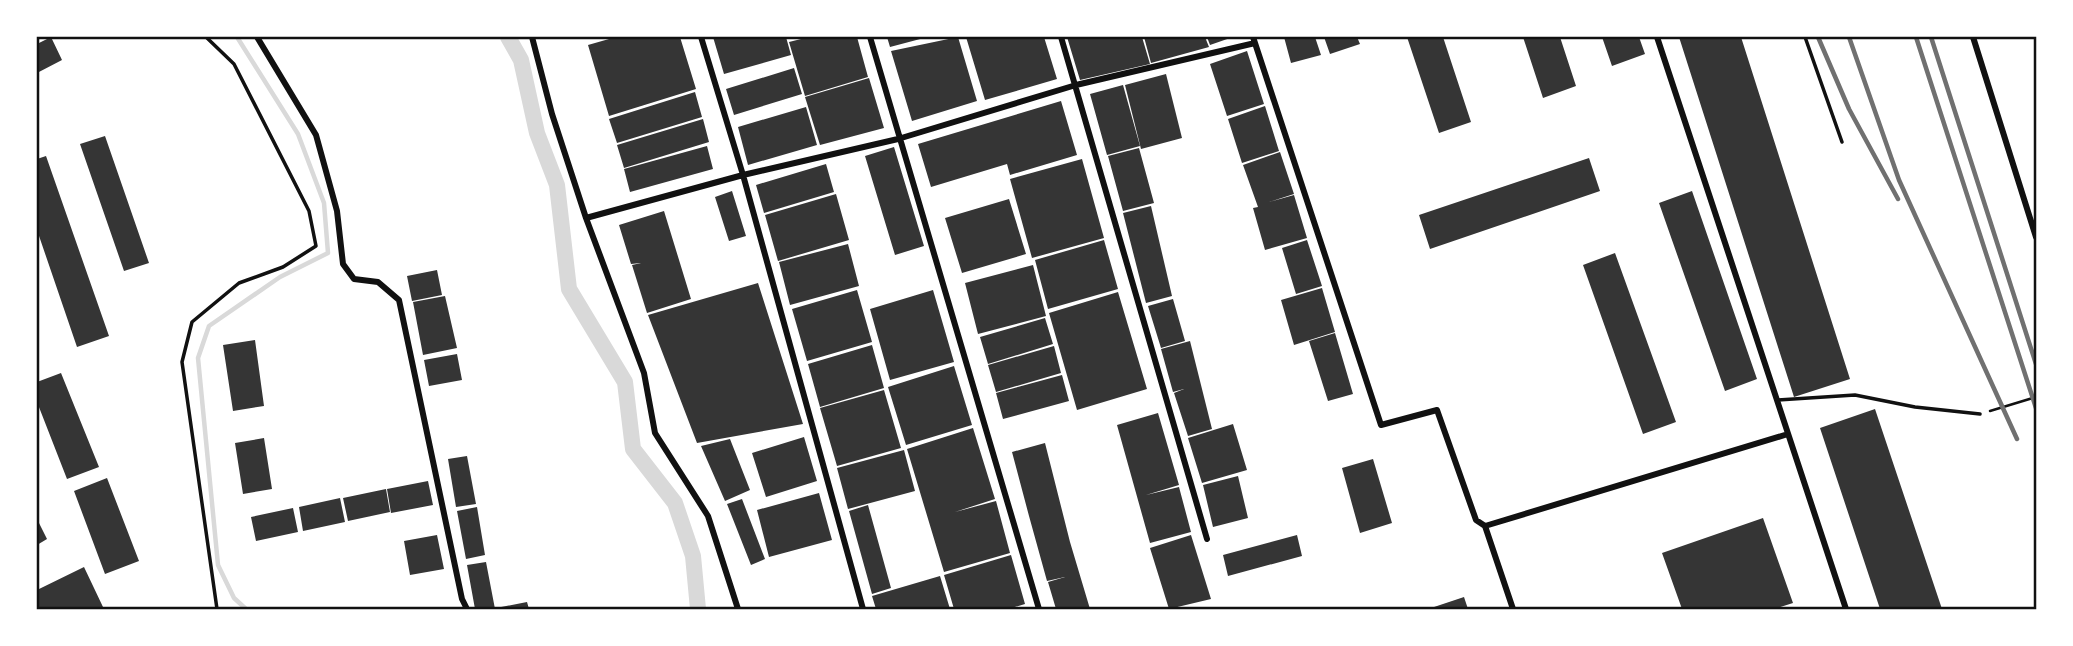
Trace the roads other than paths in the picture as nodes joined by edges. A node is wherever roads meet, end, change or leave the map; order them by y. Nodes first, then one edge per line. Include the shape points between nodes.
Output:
1 (206, 37) edge
2 (257, 37) edge
3 (532, 37) edge
4 (701, 37) edge
5 (870, 37) edge
6 (1061, 37) edge
7 (1657, 37) edge
8 (1805, 37) edge
9 (1973, 37) edge
10 (1254, 40) edge
11 (1076, 85) junction
12 (898, 139) junction
13 (1842, 142) dead end
14 (743, 175) junction
15 (586, 218) junction
16 (2036, 237) edge
17 (1777, 400) junction
18 (1980, 414) road end
19 (1788, 434) junction
20 (1485, 526) junction
21 (1207, 539) dead end
22 (217, 609) edge
23 (467, 609) edge
24 (738, 609) edge
25 (863, 609) edge
26 (1039, 609) edge
27 (1513, 609) edge
28 (1846, 609) edge

1 - 22 lane via 234,64 309,211 316,246 283,267 239,283 192,322 183,362
2 - 23 street via 316,135 337,211 343,264 354,279 378,282 399,300
3 - 15 street
4 - 14 street
5 - 12 street
6 - 11 street
7 - 17 street
8 - 13 lane
9 - 16 street
10 - 11 street
10 - 20 street via 1381,425 1437,410 1476,520
11 - 12 street
11 - 21 street
12 - 14 street
12 - 26 street
14 - 15 street
14 - 25 street
15 - 24 street via 644,373 655,433 708,516
17 - 18 lane via 1854,395
17 - 19 street
19 - 20 street
19 - 28 street
20 - 27 street

